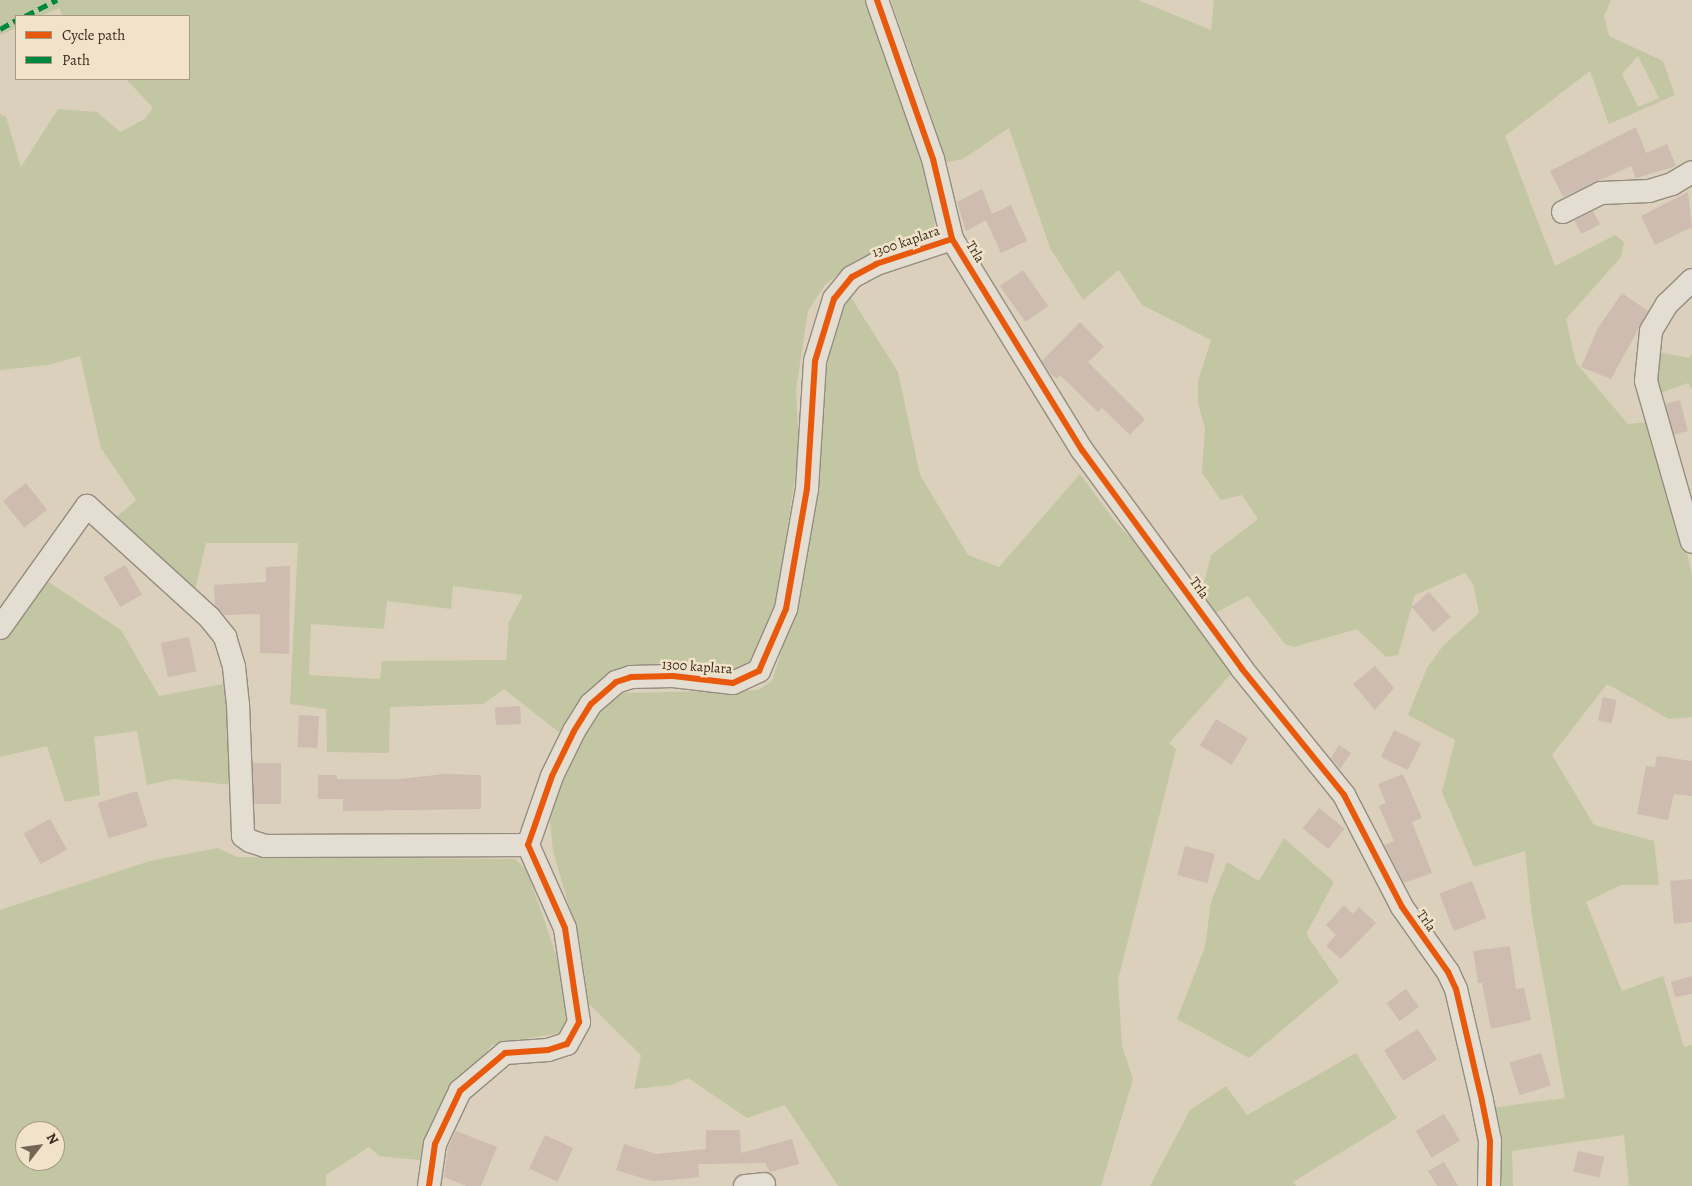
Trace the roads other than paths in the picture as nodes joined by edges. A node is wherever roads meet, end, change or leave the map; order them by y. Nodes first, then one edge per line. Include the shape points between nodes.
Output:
1 (877, 0) edge
2 (1692, 172) edge
3 (1564, 212) dead end
4 (952, 239) junction
5 (1692, 280) edge
6 (1692, 542) edge
7 (0, 628) edge
8 (528, 845) junction
9 (429, 1186) edge
10 (1489, 1186) edge

1 - 4 street, Trla via 933,159
2 - 3 street via 1672,184 1649,191 1601,193
4 - 8 street, 1300 kaplara via 876,264 852,277 834,299 815,361 807,489 786,609 759,671 733,683 673,676 631,677 610,686 591,704 574,731 552,776
4 - 10 street, Trla via 1082,450 1242,669 1344,795 1402,907 1448,972 1456,989 1490,1141
5 - 6 street via 1667,304 1651,331 1646,381
7 - 8 street via 87,506 209,617 225,637 234,667 238,704 243,836 265,846
8 - 9 street via 565,928 579,1022 567,1044 548,1050 505,1053 460,1092 435,1144

